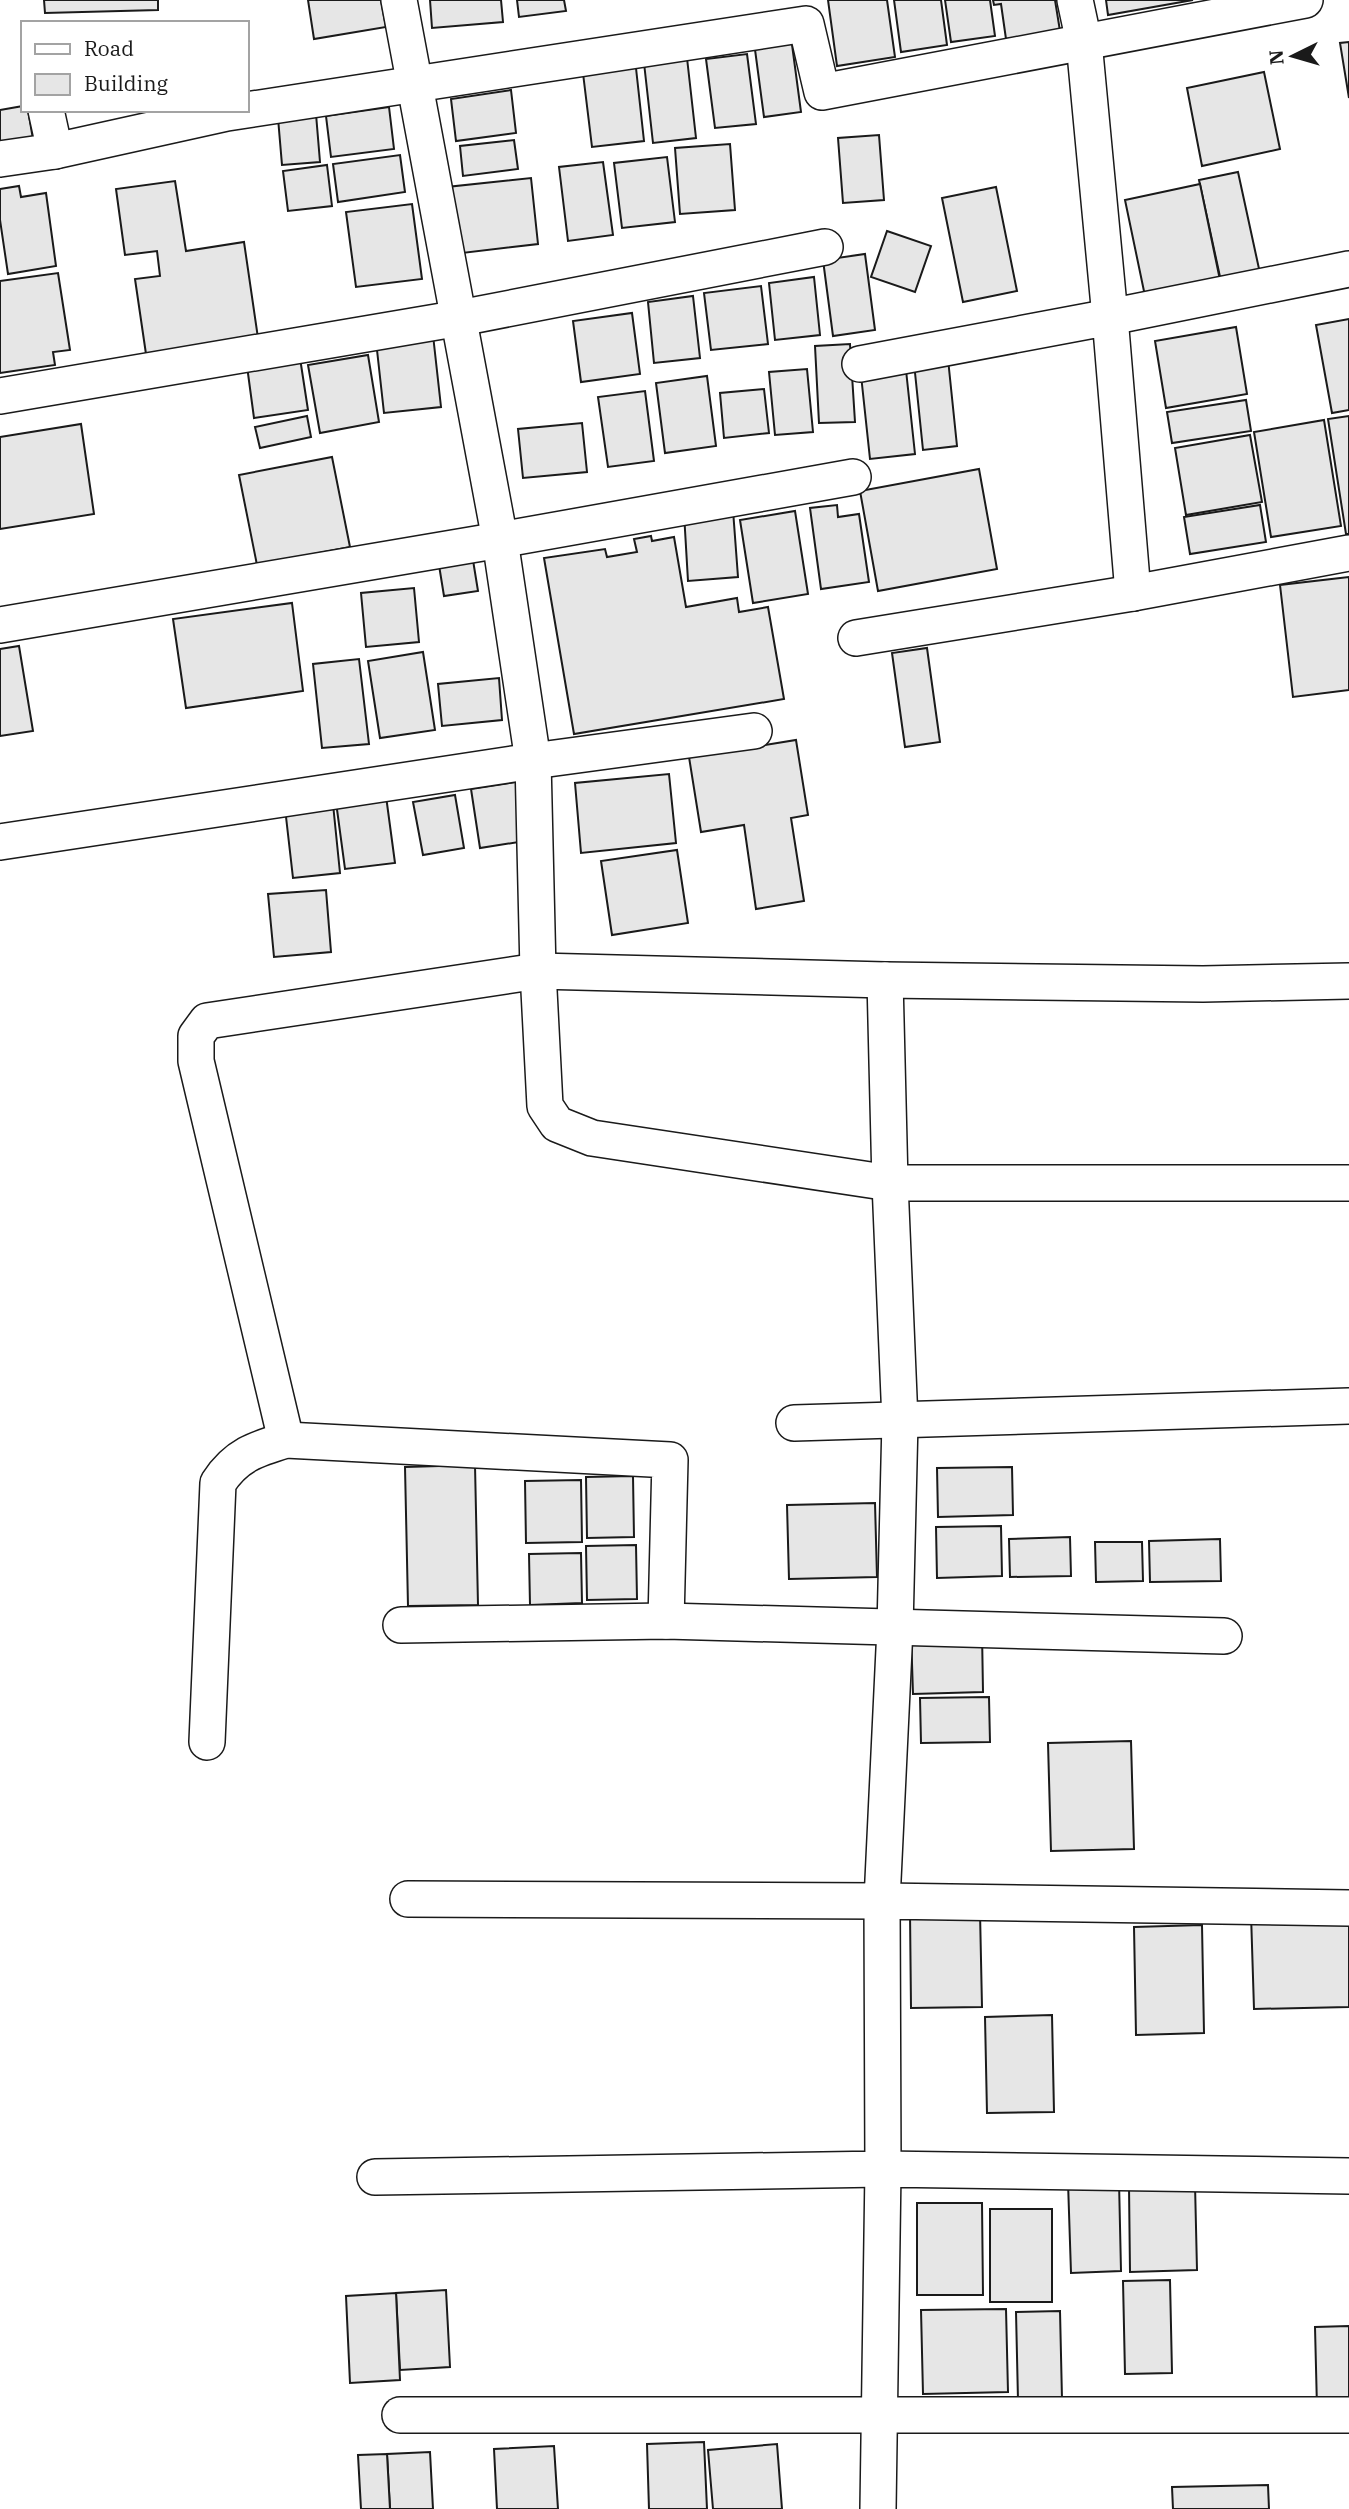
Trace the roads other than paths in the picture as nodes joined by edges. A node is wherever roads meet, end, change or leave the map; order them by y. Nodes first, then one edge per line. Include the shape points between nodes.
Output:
1 (399, 0) edge
2 (1075, 0) edge
3 (1305, 0) edge
4 (804, 12) edge
5 (1084, 42) junction
6 (416, 84) junction
7 (248, 110) edge
8 (46, 112) edge
9 (234, 112) edge
10 (55, 150) junction
11 (0, 159) edge
12 (825, 247) dead end
13 (1349, 269) edge
14 (1110, 317) junction
15 (460, 318) junction
16 (860, 364) dead end
17 (0, 396) edge
18 (853, 477) dead end
19 (500, 540) junction
20 (1349, 553) edge
21 (1133, 593) junction
22 (0, 625) edge
23 (856, 638) dead end
24 (754, 731) dead end
25 (533, 761) junction
26 (0, 842) edge
27 (538, 971) junction
28 (885, 980) junction
29 (1349, 981) edge
30 (890, 1183) junction
31 (1349, 1184) edge
32 (1349, 1406) edge
33 (900, 1421) junction
34 (794, 1423) dead end
35 (286, 1440) junction
36 (666, 1620) junction
37 (401, 1625) dead end
38 (894, 1628) junction
39 (1224, 1636) dead end
40 (207, 1742) dead end
41 (408, 1899) dead end
42 (882, 1901) junction
43 (1349, 1908) edge
44 (883, 2169) junction
45 (1349, 2175) edge
46 (374, 2177) dead end
47 (878, 2414) junction
48 (400, 2415) dead end
49 (1349, 2415) edge
50 (877, 2509) edge

1 - 6 street
2 - 5 street
3 - 5 street
4 - 5 street via 822,92
4 - 6 street
5 - 14 street
6 - 7 street
6 - 15 street
8 - 10 street
9 - 10 street
10 - 11 street
12 - 15 street
13 - 14 street
14 - 16 street
14 - 21 street
15 - 17 street
15 - 19 street
18 - 19 street
19 - 22 street
19 - 25 street
20 - 21 street
21 - 23 street
24 - 25 street
25 - 26 street
25 - 27 street
27 - 28 street
27 - 30 street via 545,1106 557,1124 592,1138
27 - 35 street via 207,1021 196,1036 196,1061
28 - 29 street
28 - 30 street
30 - 31 street
30 - 33 street
32 - 33 street
33 - 34 street
33 - 38 street
35 - 36 street via 670,1461
35 - 40 street via 252,1451 229,1466 218,1483
36 - 37 street
36 - 38 street
38 - 39 street
38 - 42 street
41 - 42 street
42 - 43 street
42 - 44 street
44 - 45 street
44 - 46 street
44 - 47 street
47 - 48 street
47 - 49 street
47 - 50 street

